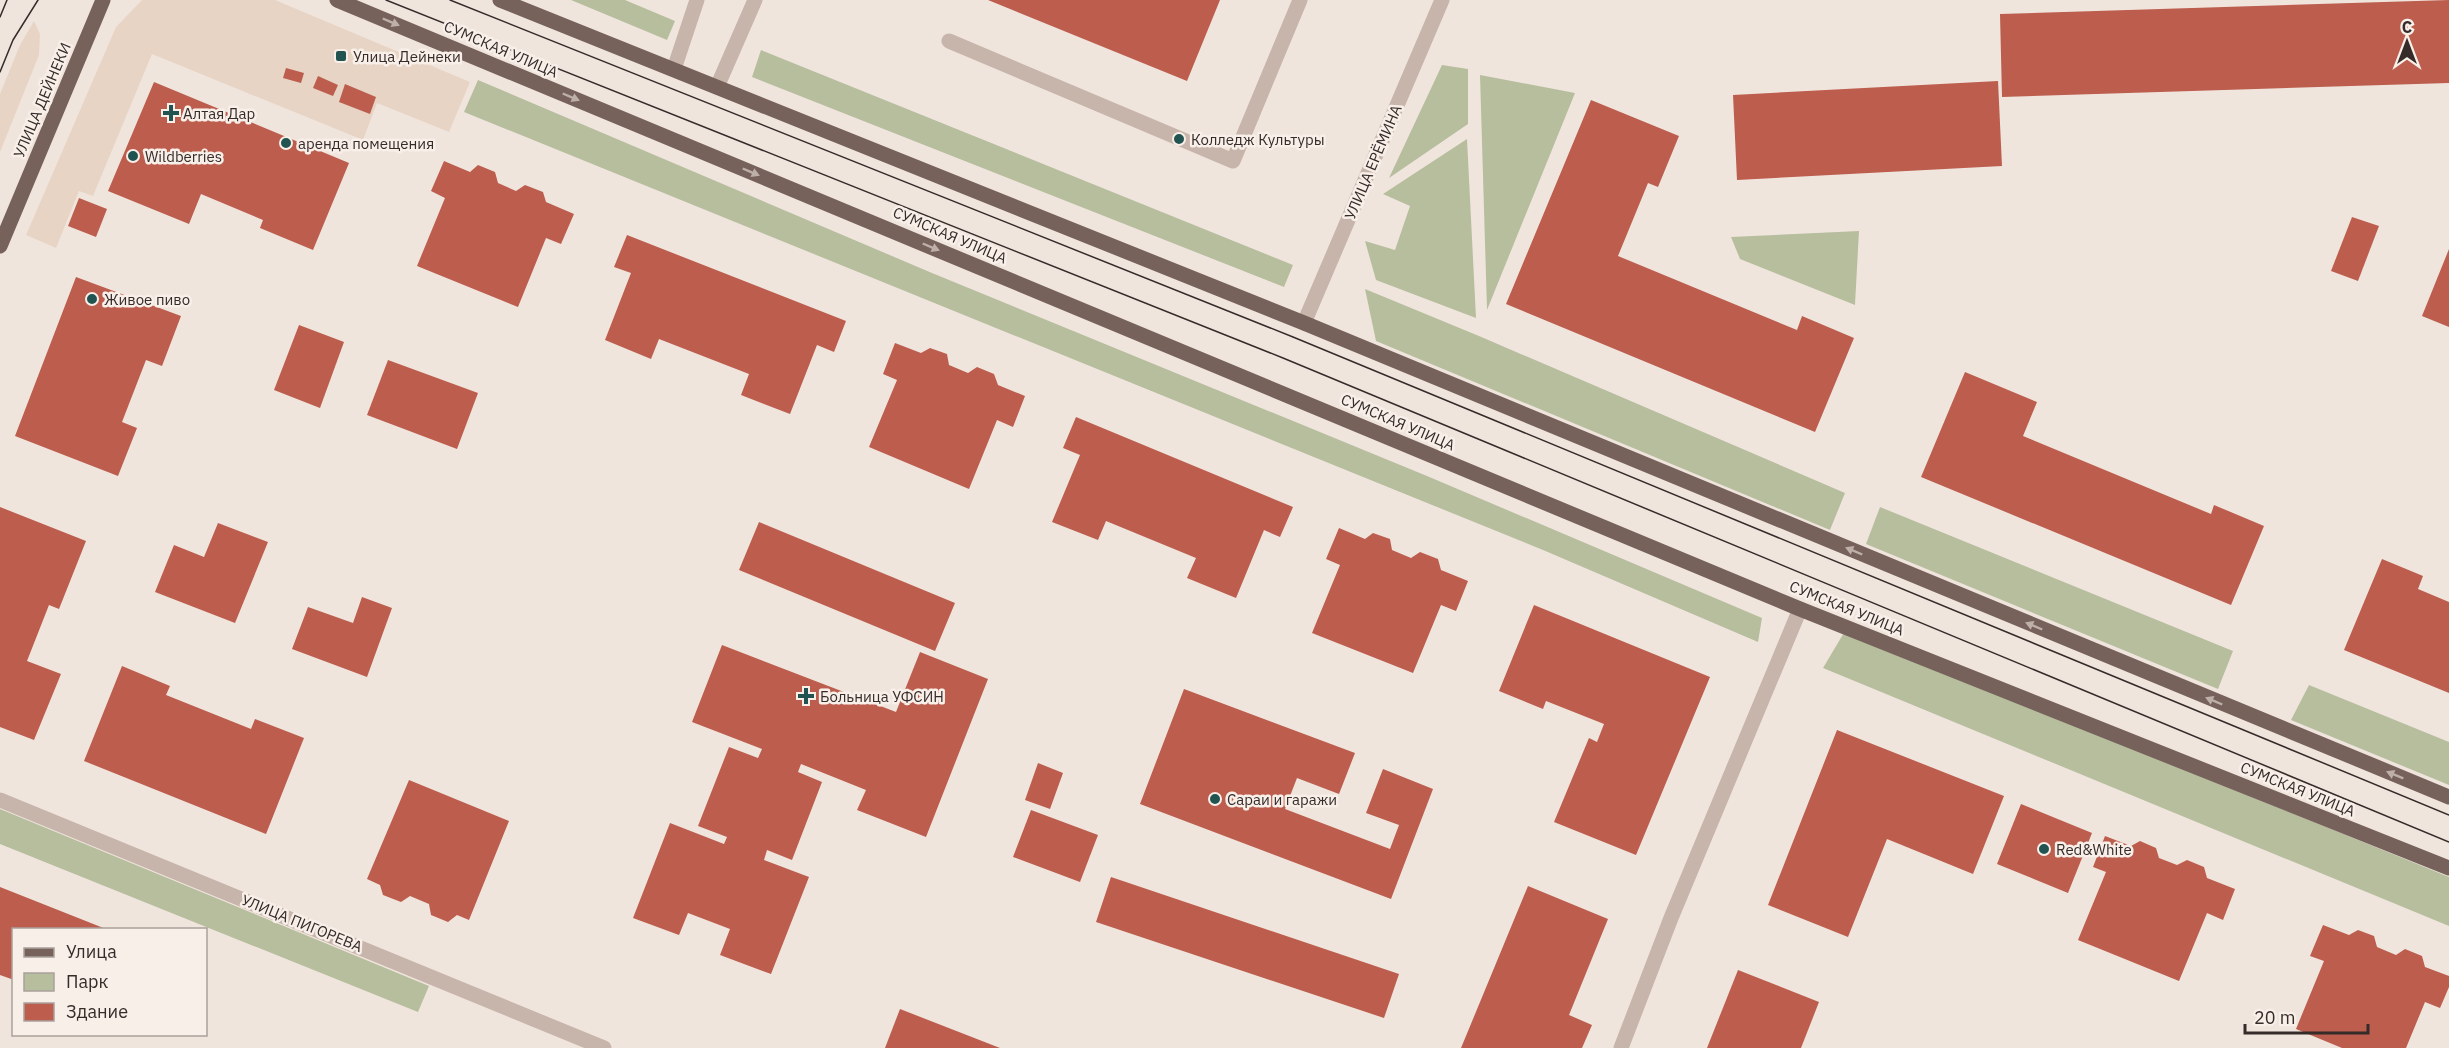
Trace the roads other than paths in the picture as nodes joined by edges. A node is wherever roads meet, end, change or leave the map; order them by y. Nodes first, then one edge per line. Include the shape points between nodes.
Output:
1 (103, 0) edge
2 (337, 0) edge
3 (500, 0) edge
4 (698, 0) edge
5 (755, 0) edge
6 (1300, 0) edge
7 (1442, 0) edge
8 (949, 41) dead end
9 (674, 69) junction
10 (717, 87) junction
11 (0, 246) edge
12 (1304, 323) junction
13 (1800, 609) junction
14 (2449, 797) edge
15 (0, 800) edge
16 (2449, 868) edge
17 (604, 1048) edge
18 (1621, 1048) edge

1 - 11 main road, УЛИЦА ДЕЙНЕКИ
2 -> 13 main road, СУМСКАЯ УЛИЦА
3 - 9 main road
4 - 9 street
5 - 10 street
6 - 8 street via 1233,161
7 - 12 street, УЛИЦА ЕРЁМИНА
9 - 10 main road
10 - 12 main road
14 -> 12 main road
13 - 16 main road, СУМСКАЯ УЛИЦА
13 - 18 street
15 - 17 street, УЛИЦА ПИГОРЕВА

